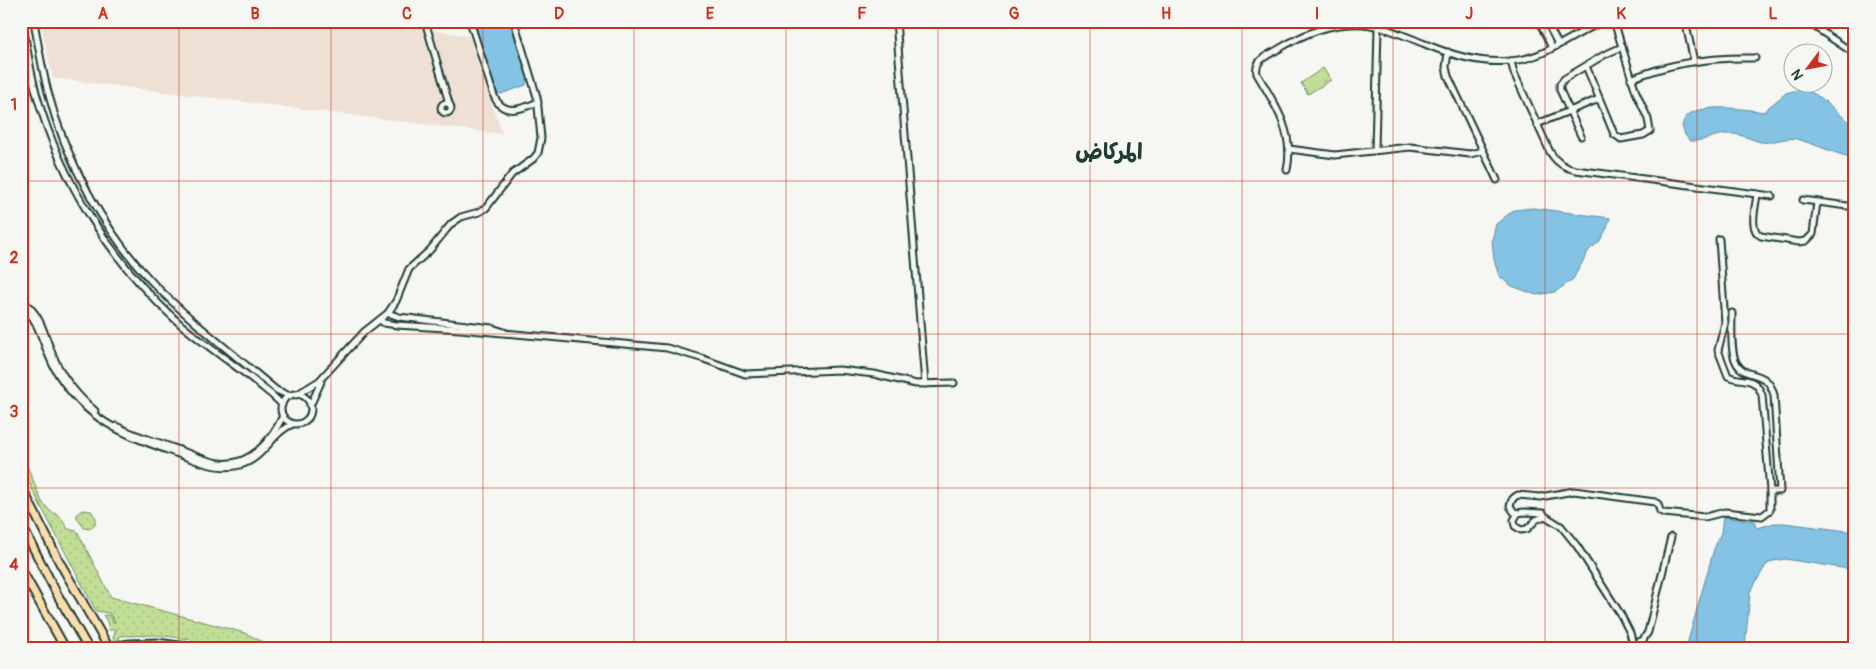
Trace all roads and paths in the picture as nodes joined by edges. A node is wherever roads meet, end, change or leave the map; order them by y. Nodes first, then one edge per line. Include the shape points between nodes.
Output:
1 (22, 21) edge
2 (34, 21) edge
3 (425, 21) edge
4 (470, 21) edge
5 (514, 21) edge
6 (896, 21) edge
7 (1538, 21) edge
8 (1546, 21) edge
9 (1604, 21) edge
10 (1614, 21) edge
11 (1686, 21) edge
12 (1806, 21) edge
13 (1378, 27) junction
14 (1546, 29) junction
15 (1558, 44) junction
16 (1622, 47) junction
17 (1552, 48) junction
18 (1448, 52) junction
19 (1855, 54) edge
20 (1755, 58) dead end
21 (1694, 61) junction
22 (1511, 62) junction
23 (1586, 66) junction
24 (1632, 79) junction
25 (1598, 99) junction
26 (538, 102) junction
27 (449, 103) dead end
28 (1570, 110) junction
29 (1537, 124) junction
30 (1581, 136) dead end
31 (1289, 149) junction
32 (1375, 151) junction
33 (1483, 151) junction
34 (1287, 170) dead end
35 (1497, 180) dead end
36 (1757, 194) junction
37 (1772, 196) dead end
38 (1803, 200) dead end
39 (1817, 202) junction
40 (1855, 207) edge
41 (1719, 239) dead end
42 (21, 300) edge
43 (21, 304) edge
44 (388, 313) junction
45 (1732, 313) dead end
46 (380, 320) junction
47 (460, 327) junction
48 (324, 377) junction
49 (954, 383) dead end
50 (925, 384) junction
51 (296, 395) junction
52 (290, 396) junction
53 (282, 405) junction
54 (310, 407) junction
55 (283, 416) junction
56 (293, 424) junction
57 (21, 486) edge
58 (1770, 491) junction
59 (1518, 513) junction
60 (1545, 516) junction
61 (21, 524) edge
62 (1671, 537) dead end
63 (21, 569) edge
64 (21, 578) edge
65 (34, 592) junction
66 (1634, 646) edge
67 (65, 648) edge
68 (88, 648) edge
69 (104, 648) edge
70 (109, 648) edge
71 (194, 648) edge

1 - 53 street via 36,94 49,132 73,184 103,235 136,278 172,316
2 - 52 street via 47,91 58,125 78,171 112,230 151,281 173,302 276,390
3 - 27 street
4 - 26 street via 497,102 510,110
5 - 26 street
6 - 50 street
7 - 14 street
8 - 14 street
9 - 15 street
10 - 16 street
11 - 21 street
12 - 19 street
13 - 18 street
13 - 31 street via 1348,24 1314,31 1258,62 1256,71 1281,116
13 - 32 street
14 - 15 street
14 - 17 street
15 - 17 street
16 - 23 street
16 - 24 street
17 - 22 street
18 - 22 street via 1481,60
18 - 33 street via 1448,76
20 - 21 street
21 - 24 street via 1657,69
22 - 29 street
23 - 25 street
23 - 28 street via 1560,84
24 - 25 street via 1650,131 1621,139 1614,134
25 - 28 street
26 - 44 street via 541,141 536,156 512,174 486,208 454,222 412,265
28 - 29 street
28 - 30 street
29 - 36 street via 1553,158 1569,169
31 - 32 street via 1335,155
31 - 34 street
32 - 33 street via 1418,148 1470,154
33 - 35 street
36 - 37 street
36 - 39 street via 1756,233 1799,242 1812,236
38 - 39 street
39 - 40 street
41 - 58 street via 1725,323 1719,352 1728,376 1751,381 1760,392
42 - 55 street via 39,317 54,357 70,385 96,412 129,432 209,461 228,464 256,453
43 - 56 street via 34,319 47,354 67,388 96,416 130,436 208,464 228,467 244,464 256,457
44 - 46 street
44 - 47 street via 395,317
45 - 58 street via 1737,363 1744,371 1765,379 1774,395 1780,491
46 - 47 street via 396,326
46 - 48 street via 359,336
47 - 50 street via 667,348 745,374 839,370
48 - 51 street
48 - 54 street
49 - 50 street
51 - 52 street
51 - 54 street via 307,400
52 - 53 street
53 - 55 street
54 - 56 street via 306,420
55 - 56 street
57 - 70 highway
58 - 59 street via 1771,507 1762,516 1725,512 1705,517 1664,513 1655,502 1574,491 1540,497 1514,496 1510,506
59 - 60 street
59 - 60 street via 1514,524 1523,530
60 - 66 street via 1561,526 1577,546 1617,608
61 - 68 highway
62 - 66 street via 1648,632
63 - 65 highway
64 - 65 highway
65 - 67 highway
69 - 71 highway, bridge via 157,643

